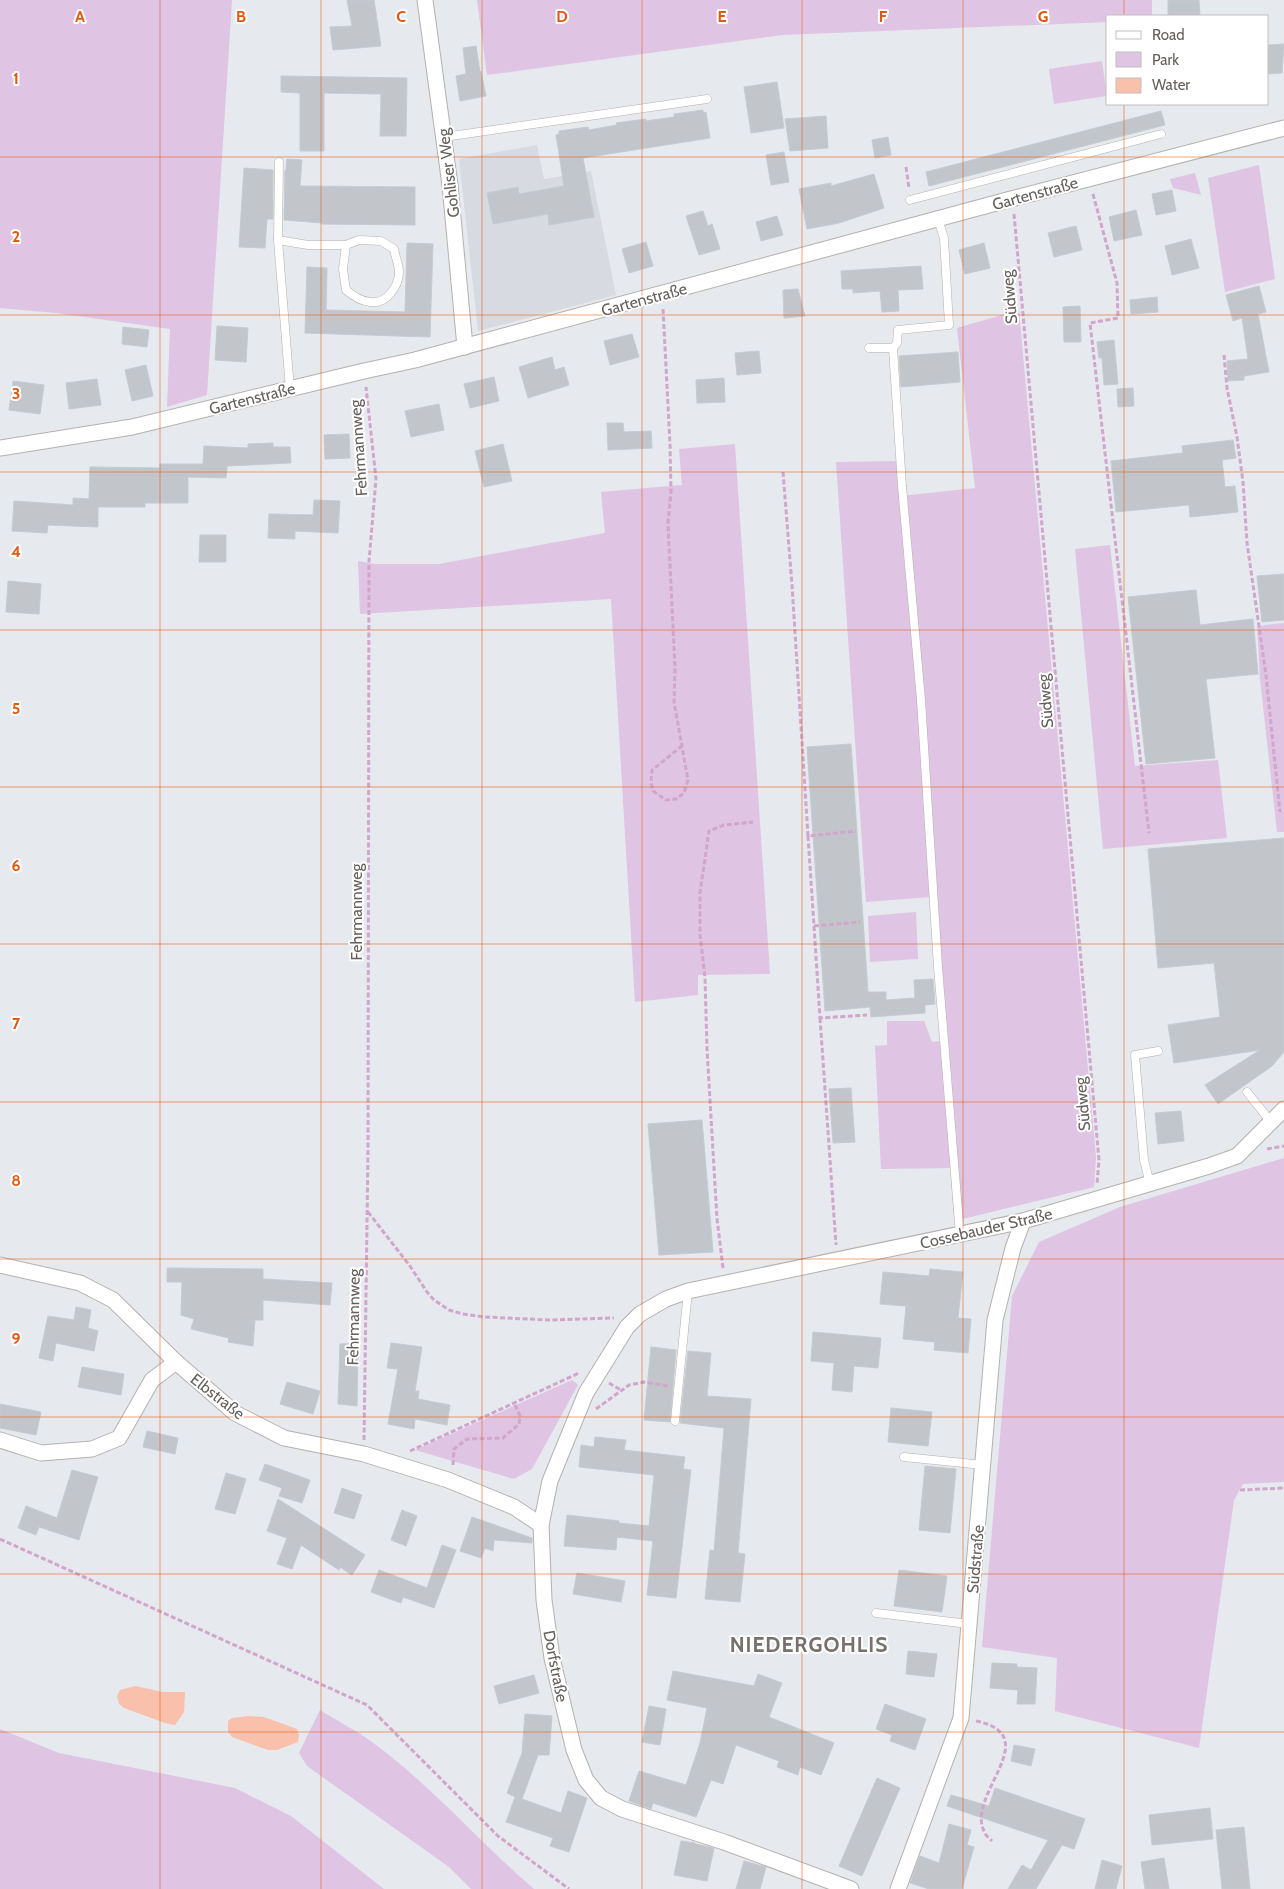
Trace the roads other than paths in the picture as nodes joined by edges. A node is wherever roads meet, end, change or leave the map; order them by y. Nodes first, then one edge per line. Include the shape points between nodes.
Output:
1 (425, 0) edge
2 (708, 99) dead end
3 (1284, 128) edge
4 (1161, 134) dead end
5 (444, 137) junction
6 (279, 162) dead end
7 (910, 200) dead end
8 (938, 219) junction
9 (278, 240) junction
10 (346, 245) junction
11 (465, 347) junction
12 (869, 348) dead end
13 (893, 348) junction
14 (290, 389) junction
15 (0, 448) edge
16 (1158, 1051) dead end
17 (1247, 1092) dead end
18 (1284, 1109) edge
19 (1271, 1122) junction
20 (1150, 1184) junction
21 (1023, 1221) junction
22 (960, 1235) junction
23 (0, 1265) edge
24 (688, 1291) junction
25 (666, 1299) joint
26 (176, 1362) junction
27 (675, 1422) dead end
28 (0, 1440) edge
29 (904, 1457) dead end
30 (983, 1465) junction
31 (541, 1524) junction
32 (876, 1612) dead end
33 (969, 1624) junction
34 (851, 1889) edge
35 (898, 1889) edge

1 - 5 street, Gohliser Weg
2 - 5 lane
3 - 8 street, Gartenstraße
4 - 7 lane
5 - 11 street, Gohliser Weg
6 - 9 lane
8 - 11 street, Gartenstraße
8 - 13 lane via 944,238 949,325 898,330 897,343
9 - 10 lane via 308,245
9 - 14 lane
10 - 10 lane via 360,240 381,241 394,249 399,270 398,284 387,297 372,303 357,299 346,290 343,269
11 - 14 street, Gartenstraße
12 - 13 lane
13 - 22 lane
14 - 15 street, Gartenstraße via 132,427
16 - 20 lane via 1135,1055 1144,1160
17 - 19 lane
18 - 19 street, Cossebauder Straße
19 - 20 street, Cossebauder Straße via 1237,1156
20 - 21 street, Cossebauder Straße
21 - 22 street, Cossebauder Straße
21 - 30 street, Südstraße via 995,1320
22 - 24 street, Cossebauder Straße
23 - 26 street, Elbstraße via 80,1283 113,1300
24 - 25 street, Cossebauder Straße
24 - 27 lane
25 - 31 street, Dorfstraße via 640,1314 627,1327 586,1392 550,1481
26 - 28 street via 152,1380 118,1438 92,1449 41,1453
26 - 31 street, Elbstraße via 234,1412 284,1438 364,1454 448,1480 514,1507
29 - 30 lane
30 - 33 street, Südstraße
31 - 34 street, Dorfstraße via 544,1600 554,1666 574,1750 586,1780 601,1798 622,1809
32 - 33 lane
33 - 35 street, Südstraße via 961,1718

